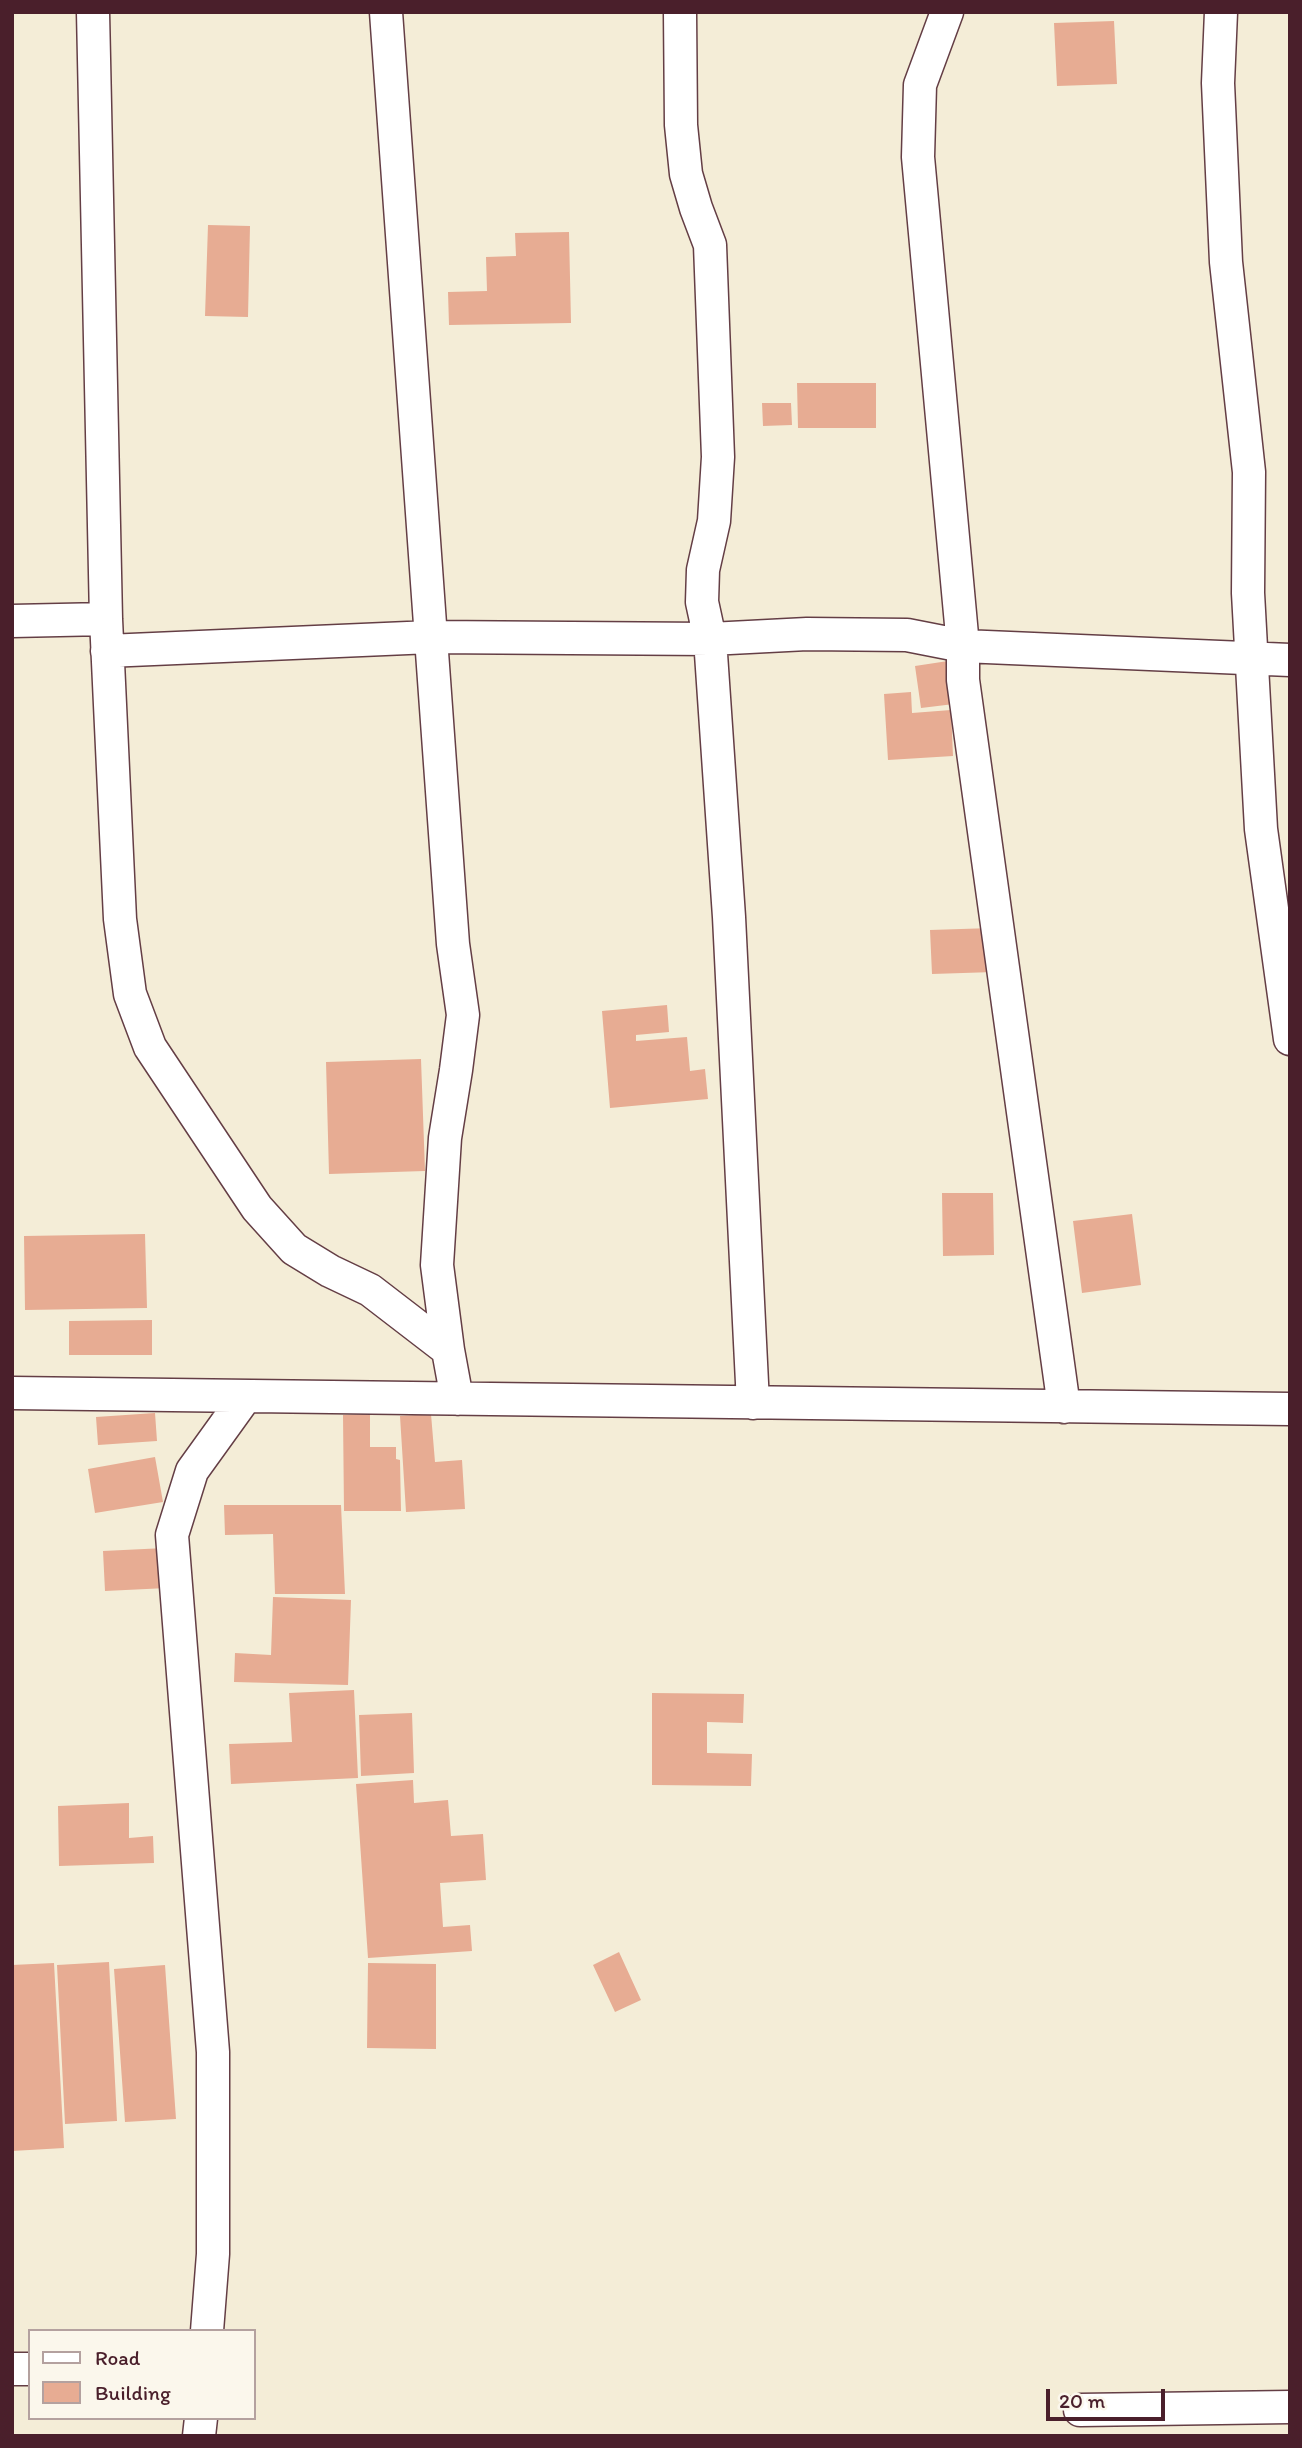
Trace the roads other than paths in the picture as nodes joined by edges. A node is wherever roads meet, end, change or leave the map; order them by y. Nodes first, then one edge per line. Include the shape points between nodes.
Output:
1 (93, 12) edge
2 (386, 12) edge
3 (680, 12) edge
4 (947, 12) edge
5 (1221, 12) edge
6 (106, 619) junction
7 (12, 621) edge
8 (431, 637) junction
9 (710, 639) junction
10 (963, 646) junction
11 (107, 651) junction
12 (1251, 657) junction
13 (1290, 660) edge
14 (1290, 1039) edge
15 (448, 1350) junction
16 (12, 1392) edge
17 (246, 1396) junction
18 (457, 1398) junction
19 (753, 1403) junction
20 (1064, 1407) junction
21 (1290, 1409) edge
22 (207, 2329) edge
23 (1290, 2407) edge
24 (1080, 2410) dead end

1 - 6 street
2 - 8 street
3 - 9 street via 686,174 710,245 718,457 702,602
4 - 10 street via 920,85 918,157
5 - 12 street via 1218,83 1226,262 1249,472
6 - 7 street
6 - 11 street
8 - 9 street
8 - 11 street
8 - 15 street via 453,944 463,1015 444,1138 439,1206 437,1265
9 - 10 street via 907,635
9 - 19 street via 730,917
10 - 12 street
10 - 20 street via 964,693
11 - 15 street via 120,919 130,994 150,1046 257,1208 295,1249 370,1290
12 - 13 street
12 - 14 street via 1261,829
15 - 18 street
16 - 17 street
17 - 18 street
17 - 22 street via 192,1471 172,1535 213,2052 213,2254
18 - 19 street
19 - 20 street
20 - 21 street
23 - 24 street

